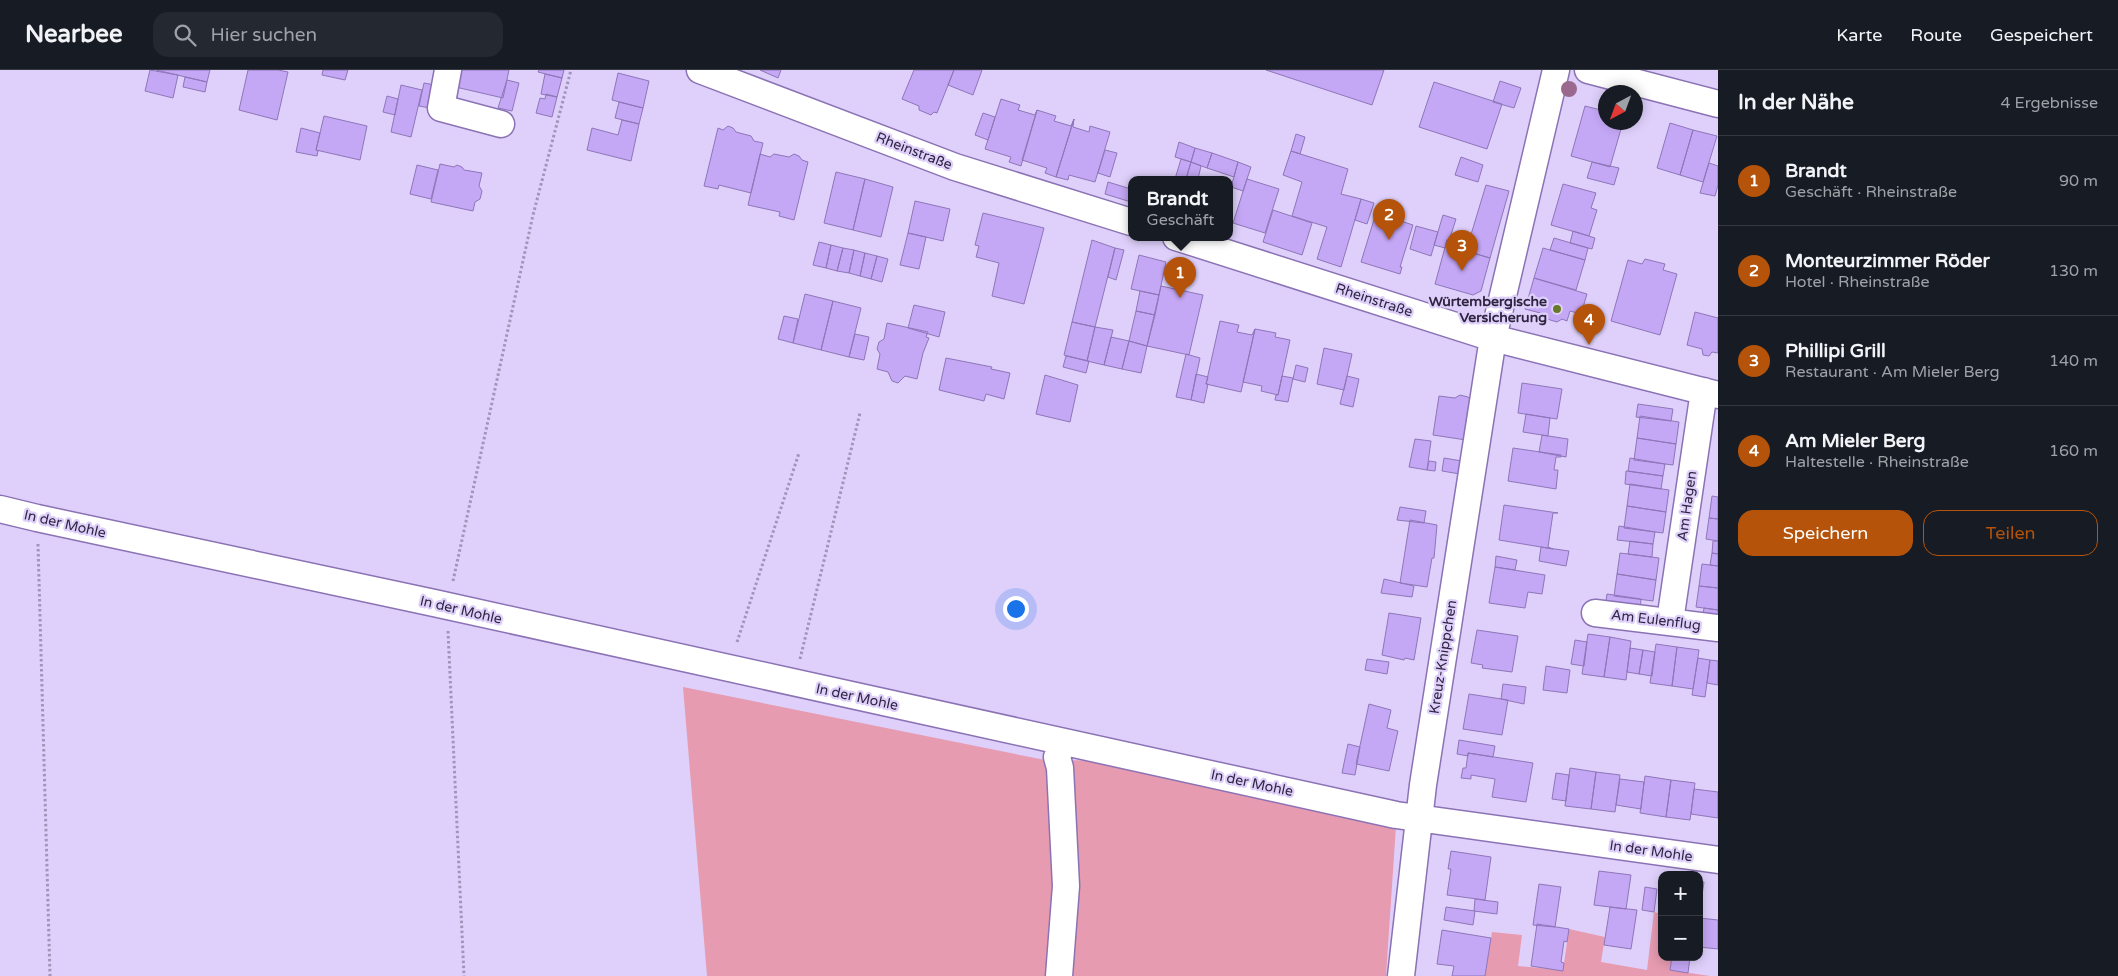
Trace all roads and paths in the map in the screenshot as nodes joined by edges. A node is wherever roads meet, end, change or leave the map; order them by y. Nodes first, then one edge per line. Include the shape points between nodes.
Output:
1 (448, 70) edge
2 (571, 70) edge
3 (700, 70) edge
4 (1556, 70) edge
5 (1588, 70) edge
6 (1718, 104) edge
7 (500, 124) dead end
8 (1128, 221) edge
9 (1189, 241) edge
10 (1493, 338) junction
11 (1711, 393) edge
12 (860, 414) dead end
13 (798, 453) dead end
14 (0, 508) edge
15 (37, 518) junction
16 (448, 607) junction
17 (1595, 613) dead end
18 (1670, 621) junction
19 (1718, 628) edge
20 (727, 669) junction
21 (794, 683) junction
22 (1063, 742) junction
23 (1419, 817) junction
24 (1718, 860) edge
25 (50, 976) edge
26 (464, 976) edge
27 (1059, 976) edge
28 (1401, 976) edge

1 - 7 street via 441,108
2 - 16 path via 533,215
3 - 8 street, Rheinstraße via 955,167
4 - 10 street, Kreuz-Knippchen
5 - 6 street
9 - 10 street, Rheinstraße
10 - 11 street, Rheinstraße
10 - 23 street, Kreuz-Knippchen
11 - 18 street, Am Hagen
12 - 21 path
13 - 20 path
14 - 15 street, In der Mohle
15 - 16 street, In der Mohle
15 - 25 path
16 - 20 street, In der Mohle
16 - 26 path
17 - 18 street, Am Eulenflug
18 - 19 street, Am Eulenflug
20 - 21 street, In der Mohle
21 - 22 street, In der Mohle
22 - 23 street, In der Mohle via 1387,813
22 - 27 street via 1057,757 1066,886
23 - 24 street, In der Mohle
23 - 28 street, Kreuz-Knippchen

